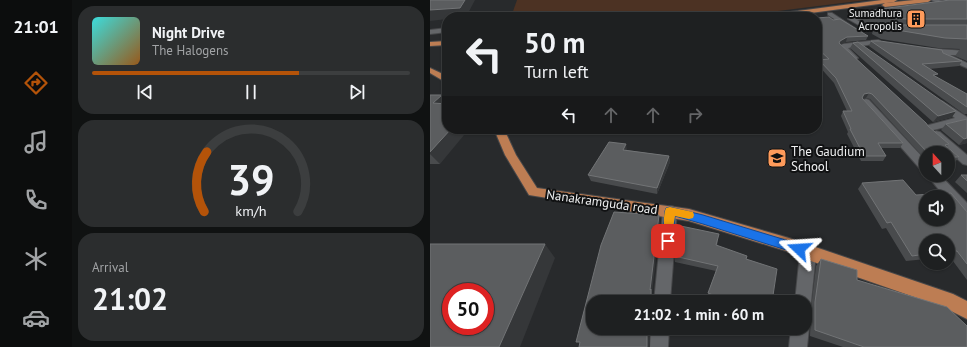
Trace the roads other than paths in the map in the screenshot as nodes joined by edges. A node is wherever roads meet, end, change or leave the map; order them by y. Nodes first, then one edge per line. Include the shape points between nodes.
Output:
1 (894, 0) edge
2 (928, 0) edge
3 (934, 0) edge
4 (877, 1) edge
5 (888, 5) junction
6 (933, 7) edge
7 (801, 12) edge
8 (830, 14) junction
9 (888, 14) edge
10 (822, 15) edge
11 (442, 31) edge
12 (430, 32) edge
13 (893, 32) edge
14 (442, 43) edge
15 (430, 44) edge
16 (858, 44) junction
17 (442, 45) edge
18 (430, 49) edge
19 (916, 49) edge
20 (938, 52) junction
21 (870, 53) edge
22 (967, 53) edge
23 (860, 63) edge
24 (967, 66) edge
25 (430, 70) edge
26 (442, 77) edge
27 (933, 97) edge
28 (866, 102) edge
29 (966, 119) edge
30 (501, 134) edge
31 (919, 160) edge
32 (967, 162) edge
33 (939, 182) edge
34 (670, 211) junction
35 (967, 212) edge
36 (808, 253) junction
37 (663, 295) edge
38 (804, 295) edge
39 (967, 310) edge
40 (659, 335) edge
41 (799, 335) edge
42 (658, 347) edge
43 (798, 347) edge

1 - 4 main road
2 - 5 main road
3 - 6 street via 951,5
4 - 5 street
4 - 7 main road
5 - 8 main road
8 - 10 main road
8 - 16 street via 863,35 882,43
9 - 13 street via 851,19 871,30
11 - 12 street
14 - 15 main road
16 - 21 street
16 - 23 street via 843,47
17 - 18 main road
19 - 20 street
20 - 22 street
20 - 24 street
25 - 26 main road
27 - 29 street
28 - 31 street
29 - 32 street via 927,126
30 - 34 main road, Nanakramguda road via 533,192
33 - 35 street
34 - 36 main road, Nanakramguda road via 789,245
34 - 37 street
36 - 38 street
36 - 39 main road, Nanakramguda road via 946,300
40 - 42 street
41 - 43 street

